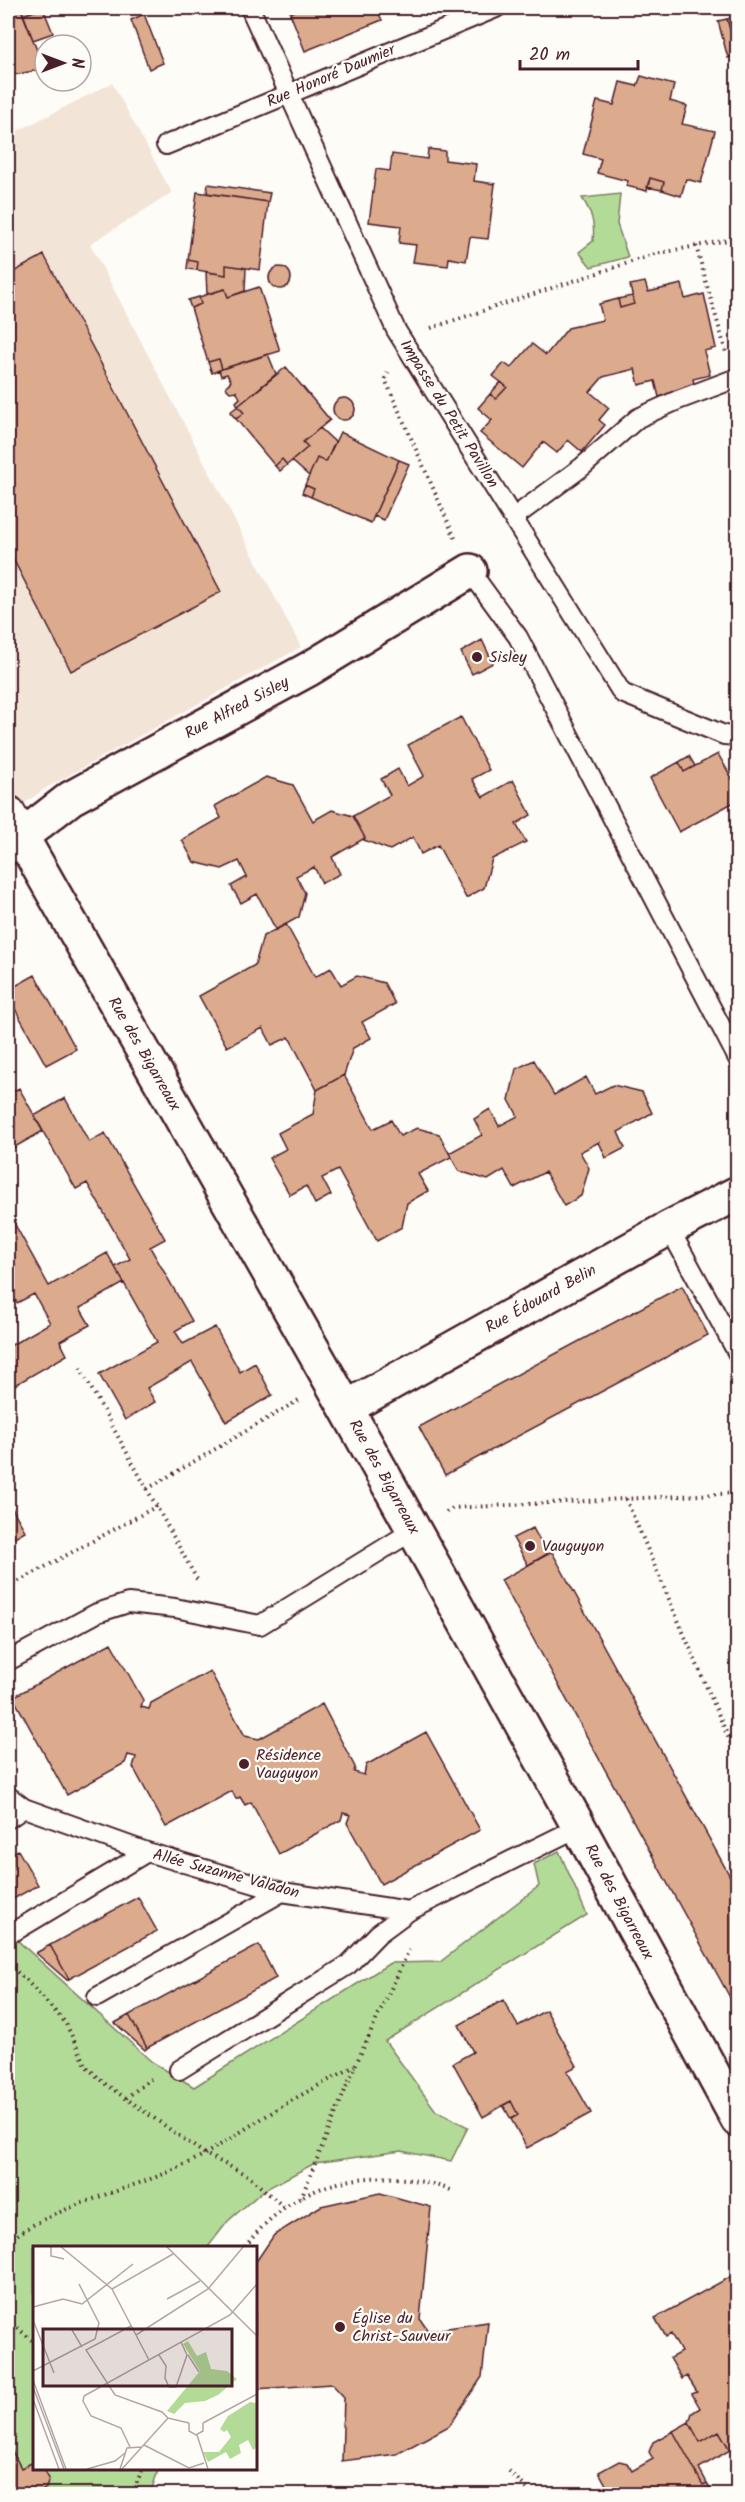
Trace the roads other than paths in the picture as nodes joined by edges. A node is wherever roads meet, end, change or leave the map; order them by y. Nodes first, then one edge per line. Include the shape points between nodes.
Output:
1 (250, 8) edge
2 (496, 8) edge
3 (288, 94) junction
4 (166, 145) dead end
5 (734, 380) road end
6 (513, 518) junction
7 (470, 571) joint
8 (738, 736) edge
9 (12, 833) edge
10 (738, 1059) edge
11 (738, 1193) edge
12 (669, 1228) junction
13 (738, 1354) edge
14 (339, 1395) junction
15 (414, 1530) junction
16 (8, 1661) edge
17 (8, 1796) edge
18 (24, 1808) junction
19 (8, 1819) edge
20 (579, 1827) junction
21 (147, 1852) junction
22 (282, 1893) junction
23 (409, 1911) junction
24 (15, 1931) dead end
25 (98, 1997) dead end
26 (179, 2070) dead end
27 (738, 2120) edge

1 - 3 lane, Impasse du Petit Pavillon
2 - 3 lane, Rue Honoré Daumier
3 - 4 lane, Rue Honoré Daumier
3 - 6 lane, Impasse du Petit Pavillon via 401,338
5 - 6 lane via 638,418 582,467
6 - 8 lane, Impasse du Petit Pavillon via 622,693 724,735
7 - 9 street, Rue Alfred Sisley via 309,669
7 - 10 lane via 518,636
9 - 14 street, Rue des Bigarreaux
11 - 12 street, Rue Édouard Belin
12 - 13 lane
12 - 14 street, Rue Édouard Belin
14 - 15 street, Rue des Bigarreaux
15 - 16 lane via 260,1625 128,1603 97,1613
15 - 20 street, Rue des Bigarreaux
17 - 18 lane, Allée Suzanne Valadon
18 - 19 lane
18 - 21 lane, Allée Suzanne Valadon
20 - 23 lane
20 - 27 street, Rue des Bigarreaux
21 - 22 lane, Allée Suzanne Valadon
21 - 24 lane
22 - 23 lane, Allée Suzanne Valadon
22 - 25 lane
23 - 26 lane via 378,1934 348,1965

